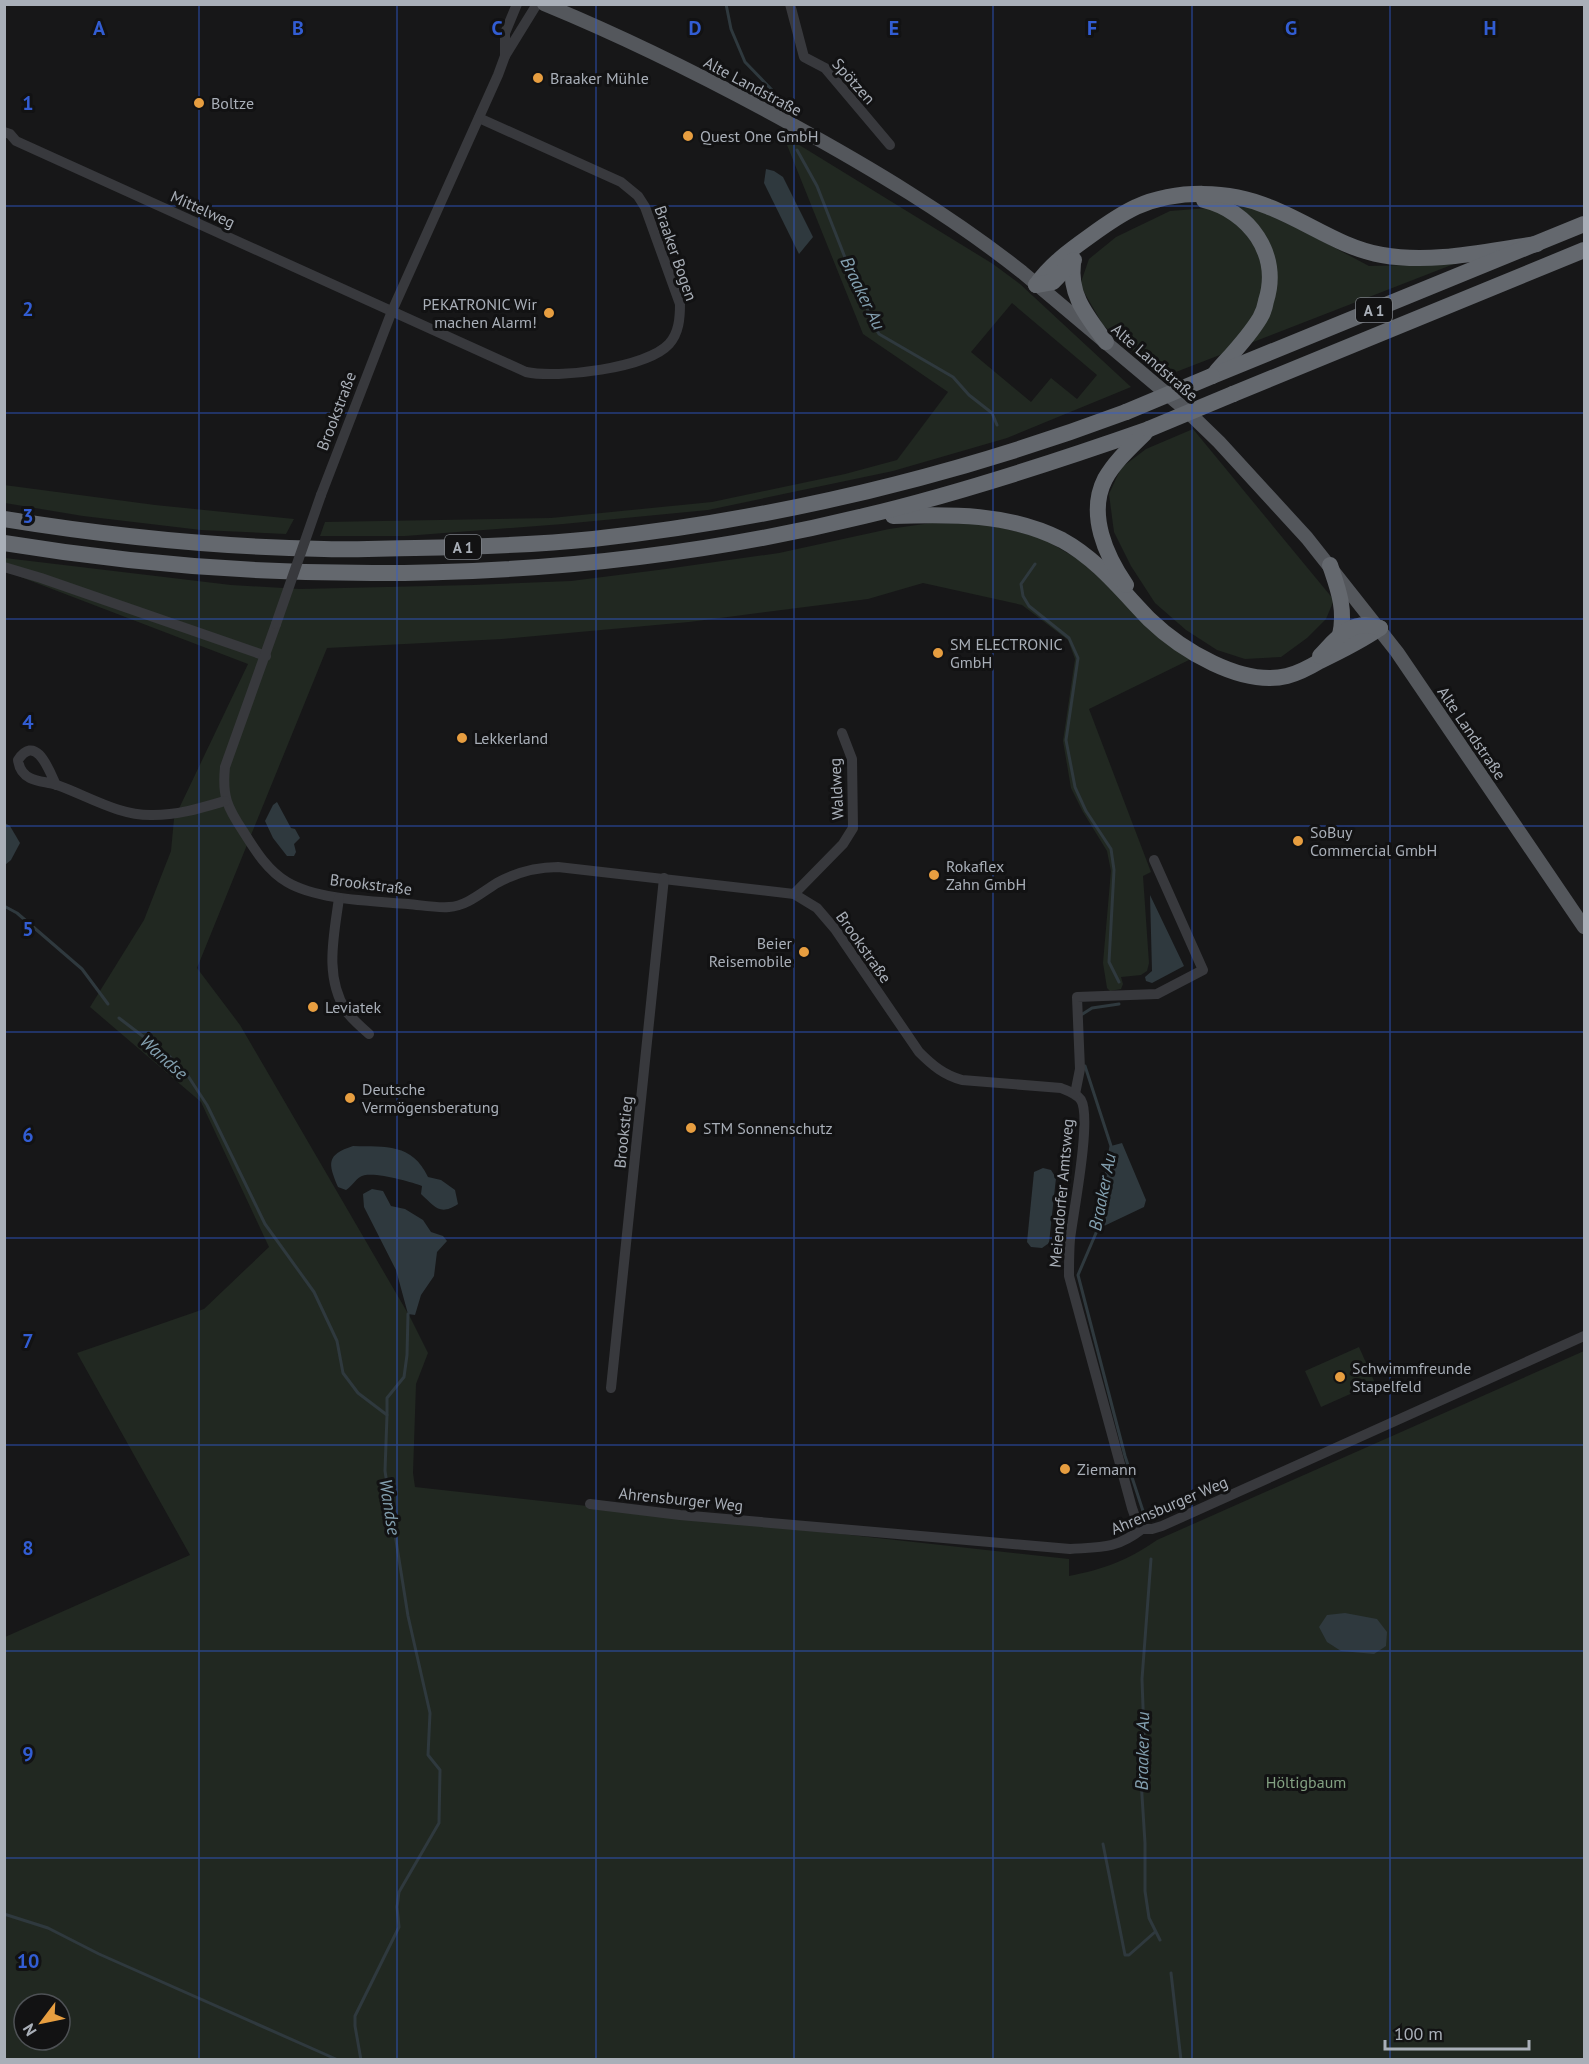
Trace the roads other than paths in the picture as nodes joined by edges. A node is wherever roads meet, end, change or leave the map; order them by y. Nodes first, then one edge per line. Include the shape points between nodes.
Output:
1 (517, 4) edge
2 (537, 4) edge
3 (544, 4) edge
4 (567, 4) edge
5 (790, 4) edge
6 (592, 25) junction
7 (505, 56) junction
8 (479, 118) junction
9 (4, 132) edge
10 (10, 141) edge
11 (890, 145) dead end
12 (1185, 195) junction
13 (1584, 224) edge
14 (1090, 236) junction
15 (1537, 244) junction
16 (1584, 250) edge
17 (1073, 263) junction
18 (1036, 285) junction
19 (392, 311) junction
20 (1106, 342) junction
21 (1212, 376) junction
22 (1149, 429) junction
23 (862, 517) junction
24 (4, 519) edge
25 (4, 543) edge
26 (1330, 565) junction
27 (4, 567) edge
28 (1151, 620) junction
29 (1380, 628) junction
30 (1341, 635) junction
31 (266, 656) junction
32 (1312, 666) junction
33 (842, 734) dead end
34 (56, 785) dead end
35 (225, 801) junction
36 (1154, 860) dead end
37 (664, 878) junction
38 (794, 894) junction
39 (339, 898) junction
40 (1584, 927) edge
41 (369, 1034) dead end
42 (1075, 1094) junction
43 (1584, 1336) edge
44 (611, 1388) dead end
45 (590, 1504) dead end
46 (1142, 1529) junction

1 - 7 street, Brookstraße via 505,33
2 - 7 street, Brookstraße
3 - 6 main road, Alte Landstraße
4 - 6 main road
5 - 11 street, Spötzen via 804,57 825,68
6 - 18 main road, Alte Landstraße via 751,102 847,155 920,199
7 - 8 street, Brookstraße
8 - 19 street, Brookstraße
8 - 19 street, Braaker Bogen via 621,182 638,196 651,218 680,304 676,334 662,351 638,362 537,374
9 - 10 street, Mittelweg via 10,134
10 - 19 street, Mittelweg
12 - 14 highway via 1138,206
12 - 15 highway via 1217,194 1256,202 1347,245 1383,255 1437,257
12 - 21 highway via 1215,203 1242,218 1261,241 1269,261 1271,286 1262,317
13 - 15 highway, A 1
14 - 17 highway
14 - 18 highway via 1055,262
15 - 21 highway, A 1
16 - 22 highway, A 1, bridge
17 - 18 highway via 1053,282
17 - 20 highway via 1074,292
18 - 20 main road, Alte Landstraße
19 - 31 street, Brookstraße, bridge via 321,495
20 - 26 main road, Alte Landstraße via 1219,442
21 - 24 highway, A 1, bridge via 1126,412 916,479 713,522 592,539 477,547 324,549 197,542
22 - 23 highway, A 1 via 1044,466
22 - 28 highway via 1112,468 1099,494 1098,511 1104,545 1117,572
23 - 25 highway, A 1 via 718,546 594,562 467,572 196,567
23 - 28 highway via 990,518 1043,531 1091,561
26 - 29 main road, Alte Landstraße
26 - 30 highway via 1342,608
27 - 31 street
28 - 32 highway via 1198,656 1223,667 1272,678
29 - 30 highway via 1361,624
29 - 32 highway
29 - 40 main road, Alte Landstraße
30 - 32 highway
31 - 35 street, Brookstraße via 225,767
33 - 38 street, Waldweg via 852,759 853,828 843,844
34 - 35 street via 129,813 191,812
35 - 39 street, Brookstraße via 256,852 278,876 306,890
36 - 42 street, Meiendorfer Amtsweg via 1203,970 1157,994 1077,997 1080,1069
37 - 38 street, Brookstraße
37 - 39 street, Brookstraße via 545,867 521,872 472,900 450,907
37 - 44 street, Brookstieg
38 - 42 street, Brookstraße via 817,908 835,929 919,1052 947,1076 1061,1088
39 - 41 street via 333,984 346,1012
42 - 46 street, Meiendorfer Amtsweg via 1083,1108 1083,1140 1069,1276 1132,1508
43 - 46 street, Ahrensburger Weg via 1162,1526
45 - 46 street, Ahrensburger Weg via 1070,1549 1117,1545

